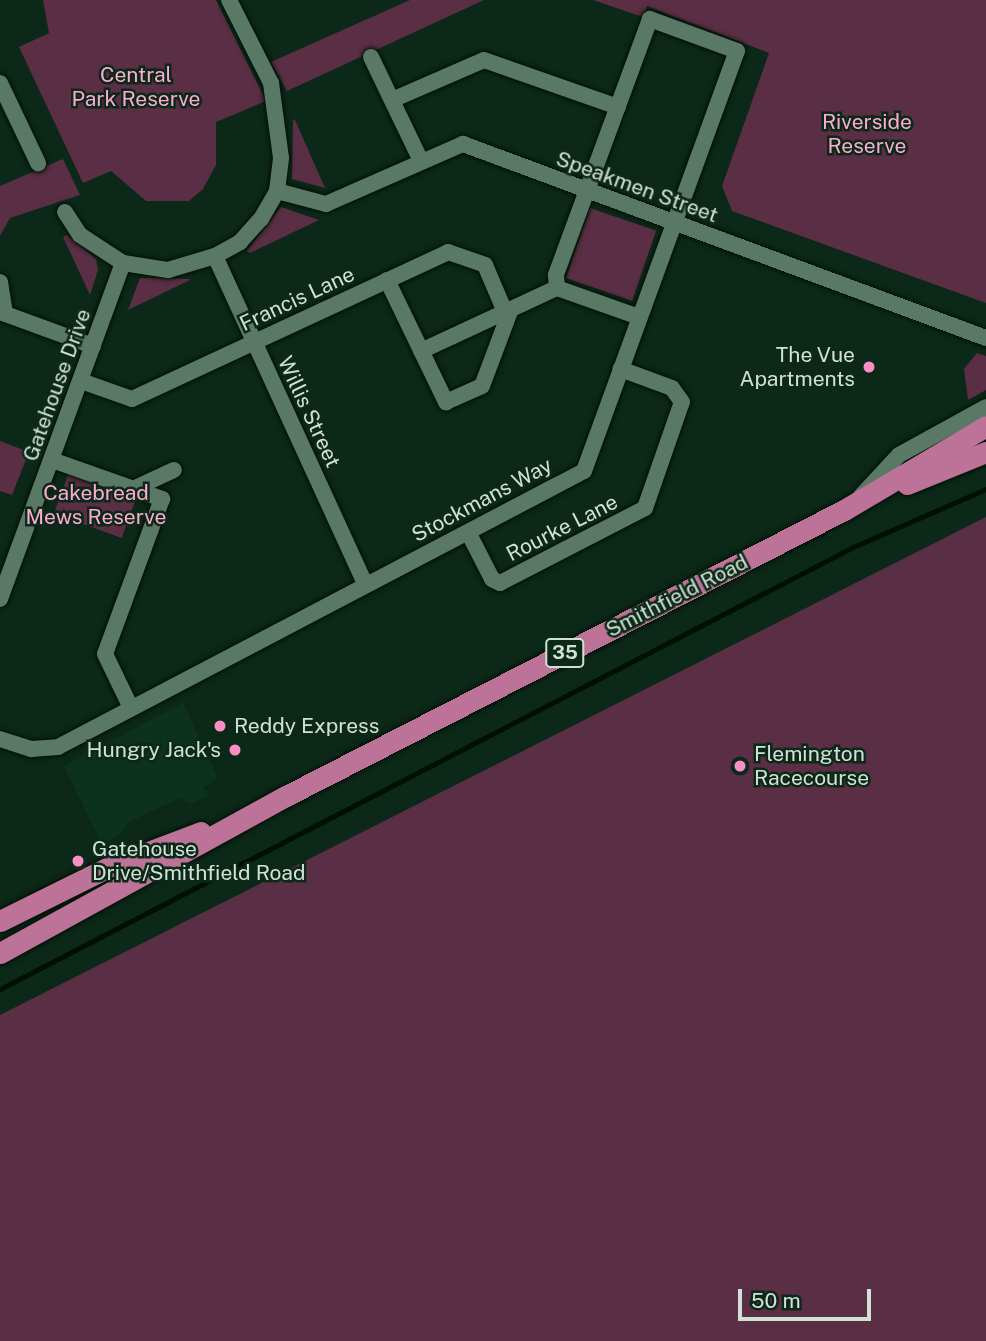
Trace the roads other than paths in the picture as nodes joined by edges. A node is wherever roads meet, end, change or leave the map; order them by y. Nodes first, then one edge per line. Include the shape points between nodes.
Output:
1 (229, 0) edge
2 (371, 57) dead end
3 (0, 83) edge
4 (392, 100) junction
5 (618, 107) junction
6 (421, 162) junction
7 (37, 163) dead end
8 (277, 191) junction
9 (587, 192) junction
10 (65, 212) dead end
11 (673, 224) junction
12 (215, 256) junction
13 (123, 264) junction
14 (387, 280) junction
15 (0, 282) edge
16 (557, 288) junction
17 (508, 310) junction
18 (2, 313) edge
19 (639, 317) junction
20 (986, 338) edge
21 (254, 342) junction
22 (93, 346) junction
23 (421, 351) junction
24 (620, 369) junction
25 (81, 381) junction
26 (986, 407) edge
27 (986, 426) edge
28 (986, 452) edge
29 (52, 460) junction
30 (174, 470) dead end
31 (133, 489) junction
32 (848, 508) junction
33 (468, 532) junction
34 (365, 584) junction
35 (0, 599) edge
36 (131, 708) junction
37 (0, 739) edge
38 (286, 796) junction
39 (0, 921) edge
40 (9, 948) edge
41 (0, 960) edge

1 - 8 street via 271,83 282,158
2 - 4 street
3 - 7 street
4 - 5 street via 484,60
4 - 6 street
5 - 9 street
5 - 11 street, Stockmans Way via 650,19 737,51
6 - 8 street, Speakmen Street via 326,204
6 - 9 street, Speakmen Street via 463,144
8 - 12 street via 240,242
9 - 11 street, Speakmen Street
9 - 16 street via 556,275
10 - 13 street via 80,234
11 - 19 street, Stockmans Way
11 - 20 street, Speakmen Street
12 - 13 street via 168,270
12 - 21 street, Willis Street
13 - 22 street, Gatehouse Drive
14 - 17 street, Francis Lane via 448,252 485,265
14 - 21 street, Francis Lane
14 - 23 street
15 - 18 street
16 - 17 street
16 - 19 street
17 - 23 street
17 - 23 street via 482,386 446,402
18 - 22 street
19 - 24 street, Stockmans Way
21 - 25 street, Francis Lane via 132,399
21 - 34 street, Willis Street
22 - 25 street, Gatehouse Drive
24 - 33 street, Stockmans Way via 584,471
24 - 33 street, Rourke Lane via 672,388 682,402 645,508 502,583 492,579
25 - 29 street, Gatehouse Drive
26 - 32 street via 899,454
27 - 32 highway, Smithfield Road / 35
28 - 32 highway, Smithfield Road / 35
29 - 31 street
29 - 35 street, Gatehouse Drive
30 - 31 street
31 - 36 street via 162,499 105,654
32 - 38 highway, Smithfield Road / 35
33 - 34 street, Stockmans Way
34 - 36 street, Stockmans Way
36 - 37 street, Stockmans Way via 50,749 27,748
38 - 39 highway, Smithfield Road / 35 via 111,866
38 - 40 highway, Smithfield Road / 35
40 - 41 street

